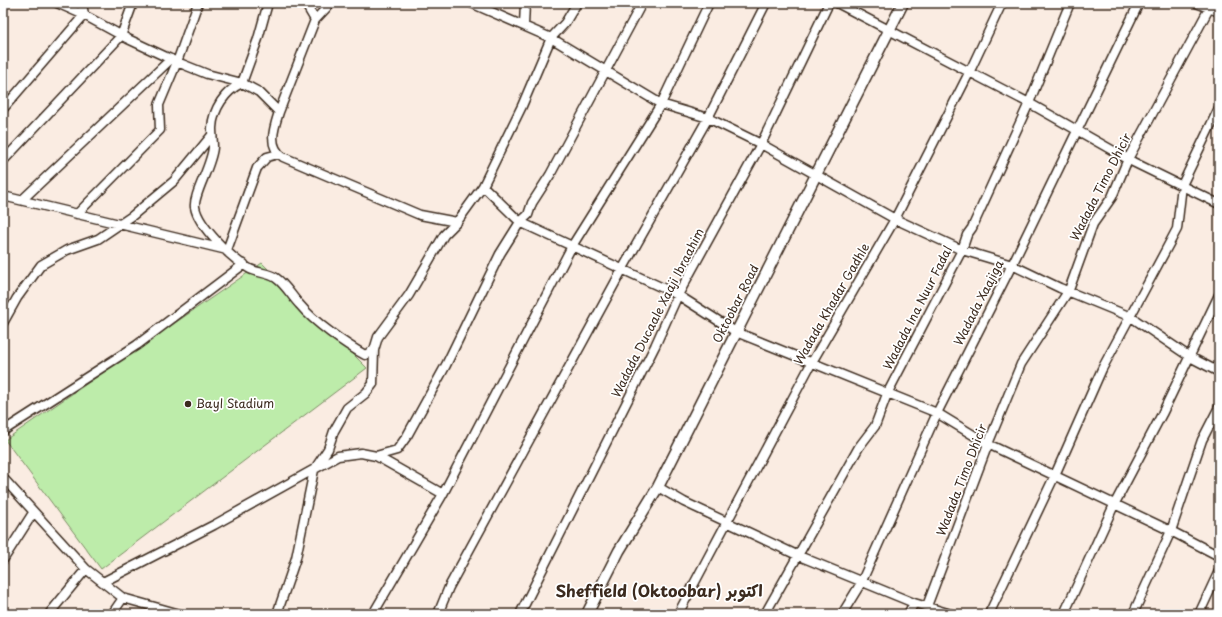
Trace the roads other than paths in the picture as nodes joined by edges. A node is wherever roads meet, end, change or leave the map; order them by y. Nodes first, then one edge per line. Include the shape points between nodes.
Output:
1 (57, 3) edge
2 (82, 3) edge
3 (133, 3) edge
4 (198, 3) edge
5 (268, 3) edge
6 (305, 3) edge
7 (331, 3) edge
8 (471, 3) edge
9 (525, 3) edge
10 (577, 3) edge
11 (642, 3) edge
12 (709, 3) edge
13 (766, 3) edge
14 (830, 3) edge
15 (837, 3) edge
16 (904, 3) edge
17 (1002, 3) edge
18 (1070, 3) edge
19 (1139, 3) edge
20 (1196, 3) edge
21 (1211, 6) edge
22 (1219, 12) edge
23 (84, 15) junction
24 (315, 20) junction
25 (524, 26) junction
26 (888, 30) junction
27 (121, 36) junction
28 (551, 38) junction
29 (174, 61) junction
30 (605, 70) junction
31 (969, 73) junction
32 (242, 83) junction
33 (1028, 102) junction
34 (661, 104) junction
35 (1219, 108) edge
36 (3, 109) edge
37 (278, 112) junction
38 (708, 118) junction
39 (1076, 130) junction
40 (212, 136) junction
41 (761, 144) junction
42 (278, 154) junction
43 (1128, 159) junction
44 (3, 161) edge
45 (816, 175) junction
46 (1182, 185) junction
47 (483, 186) junction
48 (3, 196) edge
49 (22, 200) junction
50 (1219, 204) edge
51 (77, 214) junction
52 (895, 219) junction
53 (457, 222) junction
54 (520, 222) junction
55 (120, 224) junction
56 (572, 246) junction
57 (227, 250) junction
58 (962, 250) junction
59 (244, 264) junction
60 (1012, 265) junction
61 (622, 270) junction
62 (1069, 290) junction
63 (678, 295) junction
64 (1219, 295) edge
65 (1131, 317) junction
66 (3, 323) edge
67 (736, 332) junction
68 (374, 350) junction
69 (1190, 357) junction
70 (812, 362) junction
71 (1219, 372) edge
72 (887, 394) junction
73 (1219, 407) edge
74 (937, 413) junction
75 (3, 431) edge
76 (988, 444) junction
77 (376, 456) junction
78 (314, 470) junction
79 (1055, 475) junction
80 (3, 478) edge
81 (658, 487) junction
82 (443, 494) junction
83 (1114, 505) junction
84 (33, 513) junction
85 (728, 522) junction
86 (1171, 530) junction
87 (799, 556) junction
88 (1219, 556) edge
89 (3, 560) edge
90 (86, 569) junction
91 (1219, 571) edge
92 (103, 582) junction
93 (861, 583) junction
94 (124, 598) junction
95 (914, 603) junction
96 (927, 606) junction
97 (49, 614) edge
98 (112, 614) edge
99 (180, 614) edge
100 (277, 614) edge
101 (373, 614) edge
102 (438, 614) edge
103 (520, 614) edge
104 (587, 614) edge
105 (678, 614) edge
106 (766, 614) edge
107 (842, 614) edge
108 (908, 614) edge
109 (950, 614) edge
110 (989, 614) edge
111 (1064, 614) edge
112 (1133, 614) edge
113 (1199, 614) edge

1 - 23 street
2 - 23 street
3 - 27 street
4 - 29 street
5 - 32 street
6 - 24 street
7 - 24 street
8 - 25 street
9 - 25 street
10 - 28 street via 565,23
11 - 30 street
12 - 34 street
13 - 38 street
14 - 41 street, Wadada Ducaale Xaaji Ibraahim
15 - 26 street
16 - 26 street, Oktoobar Road
17 - 31 street, Wadada Khadar Gadhle
18 - 33 street, Wadada Ina Nuur Fadal
19 - 39 street, Wadada Xaajiga
20 - 21 street
21 - 22 street
21 - 43 street, Wadada Timo Dhicir
23 - 27 street
23 - 36 street
24 - 37 street
25 - 28 street
26 - 31 street
26 - 45 street, Oktoobar Road
27 - 29 street
27 - 44 street
28 - 30 street
28 - 47 street
29 - 32 street via 207,74
29 - 49 street
29 - 51 street via 160,105 160,130
30 - 34 street
30 - 54 street via 550,175 532,203 528,215
31 - 33 street
31 - 52 street, Wadada Khadar Gadhle
32 - 37 street via 259,92
32 - 40 street via 230,89 221,100
33 - 39 street
33 - 58 street, Wadada Ina Nuur Fadal
34 - 38 street
34 - 56 street
35 - 46 street
37 - 42 street via 273,130 273,145
38 - 41 street
38 - 61 street
39 - 43 street
39 - 60 street, Wadada Xaajiga
40 - 55 street via 174,181
40 - 57 street via 211,161 194,206 212,238
41 - 45 street
41 - 63 street, Wadada Ducaale Xaaji Ibraahim
42 - 53 street via 420,215
42 - 57 street via 267,157 257,168
43 - 46 street
43 - 62 street, Wadada Timo Dhicir via 1112,197 1093,224
45 - 52 street
45 - 67 street, Oktoobar Road
46 - 50 street
46 - 65 street via 1177,229
47 - 53 street
47 - 54 street
48 - 49 street
49 - 51 street
51 - 55 street
52 - 58 street
52 - 70 street, Wadada Khadar Gadhle
53 - 68 street via 434,250 409,295 378,337
54 - 56 street
54 - 77 street via 500,254 446,366 400,448
55 - 57 street
55 - 66 street via 98,240 67,250 41,265
56 - 61 street
56 - 82 street
57 - 59 street
58 - 60 street
58 - 72 street, Wadada Ina Nuur Fadal
59 - 68 street via 276,278 289,290 300,306 352,348 365,355
59 - 75 street via 137,345
60 - 62 street
60 - 74 street, Wadada Xaajiga
61 - 63 street
61 - 102 street via 448,587
62 - 65 street
62 - 76 street, Wadada Timo Dhicir via 1021,364
63 - 67 street
63 - 103 street, Wadada Ducaale Xaaji Ibraahim via 655,346
64 - 69 street
65 - 69 street
65 - 79 street via 1102,369
67 - 70 street
67 - 81 street, Oktoobar Road
68 - 78 street via 373,384 347,408 334,431 328,449
69 - 71 street
69 - 83 street
70 - 72 street
70 - 85 street, Wadada Khadar Gadhle
72 - 74 street
72 - 87 street, Wadada Ina Nuur Fadal via 875,426 859,447
73 - 86 street via 1202,440
74 - 76 street
74 - 93 street, Wadada Xaajiga
76 - 79 street
76 - 96 street, Wadada Timo Dhicir
77 - 78 street via 361,453 338,456
77 - 82 street
78 - 92 street
78 - 100 street via 296,558
79 - 83 street
79 - 110 street
80 - 84 street
81 - 85 street
81 - 104 street, Oktoobar Road via 619,551
82 - 101 street
83 - 86 street
83 - 111 street
84 - 89 street
84 - 90 street
85 - 87 street
85 - 105 street, Wadada Khadar Gadhle
86 - 88 street
86 - 112 street
87 - 93 street
87 - 106 street, Wadada Ina Nuur Fadal
90 - 92 street
90 - 97 street
91 - 113 street
92 - 94 street
93 - 95 street
93 - 107 street, Wadada Xaajiga
94 - 98 street
94 - 99 street
95 - 96 street
95 - 108 street
96 - 109 street

